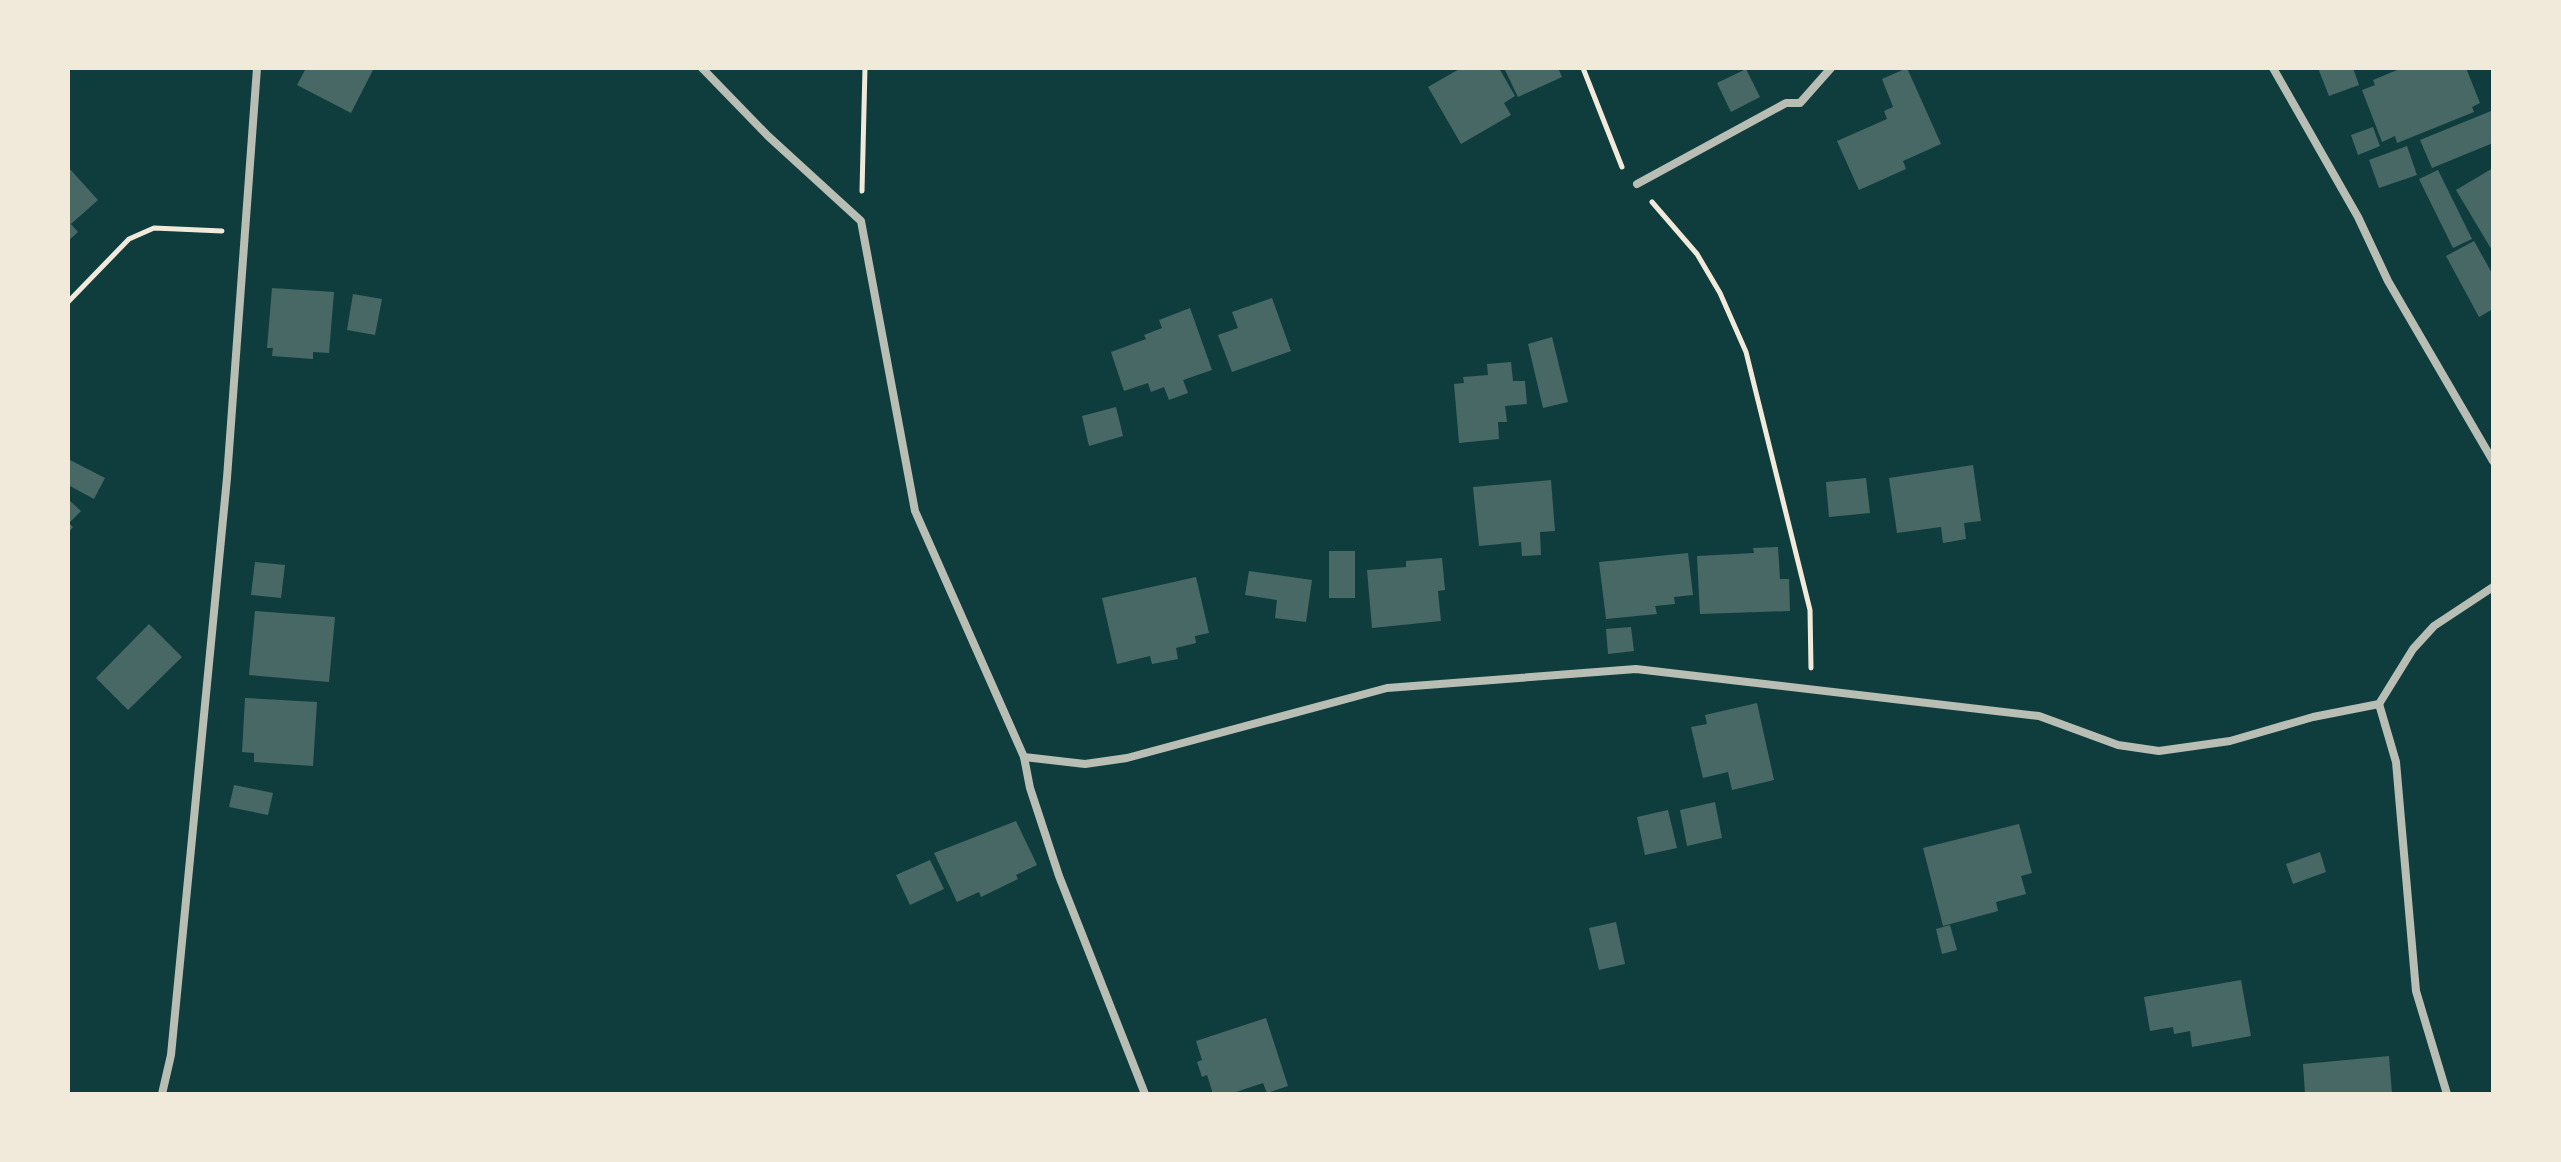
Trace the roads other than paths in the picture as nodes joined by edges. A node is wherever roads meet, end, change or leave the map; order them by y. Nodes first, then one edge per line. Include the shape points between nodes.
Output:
1 (257, 68) edge
2 (702, 68) edge
3 (1831, 68) edge
4 (2273, 68) edge
5 (1637, 184) road end
6 (2493, 461) edge
7 (2493, 587) edge
8 (2379, 704) junction
9 (1024, 757) junction
10 (162, 1094) edge
11 (1145, 1094) edge
12 (2447, 1094) edge

1 - 10 street via 227,478 171,1055
2 - 9 street via 861,221 915,511
3 - 5 street via 1800,103 1786,103
4 - 6 street
7 - 8 street via 2434,626
8 - 9 street via 2230,741 2159,751 2118,745 2039,716 1636,669 1387,688 1127,758 1085,764
8 - 12 street via 2396,762 2416,991
9 - 11 street via 1059,876

